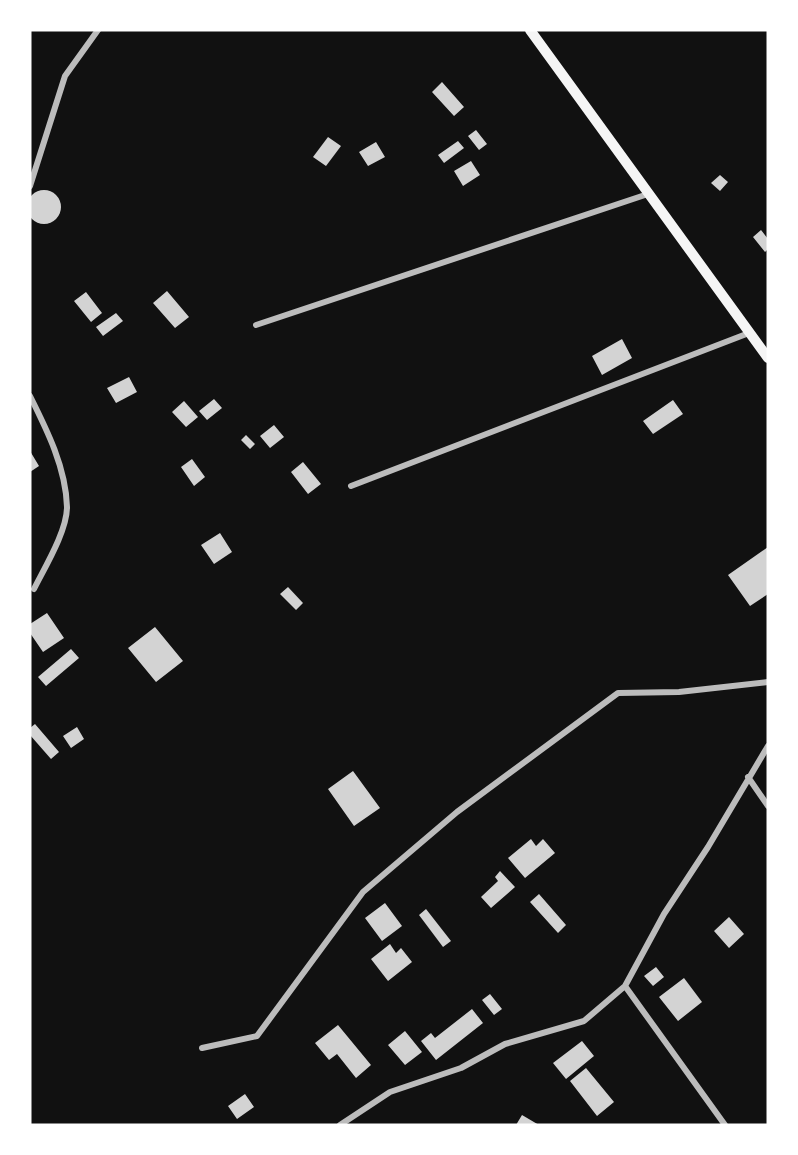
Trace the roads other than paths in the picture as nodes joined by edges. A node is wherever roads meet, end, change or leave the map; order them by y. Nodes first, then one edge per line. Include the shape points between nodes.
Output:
1 (98, 30) edge
2 (530, 30) edge
3 (30, 186) edge
4 (648, 194) junction
5 (256, 325) dead end
6 (749, 333) junction
7 (768, 358) edge
8 (30, 396) edge
9 (351, 486) dead end
10 (34, 589) dead end
11 (768, 682) edge
12 (768, 746) edge
13 (748, 777) junction
14 (768, 806) edge
15 (625, 986) junction
16 (202, 1048) dead end
17 (340, 1125) edge
18 (725, 1125) edge

1 - 3 street via 65,76
2 - 4 main road
4 - 5 street
4 - 6 main road
6 - 7 main road
6 - 9 street
8 - 10 street via 54,450 67,508 54,548
11 - 16 street via 679,692 618,693 458,813 363,892 256,1036
12 - 13 street
13 - 14 street
13 - 15 street
15 - 17 street via 584,1021 505,1044 461,1068 390,1092
15 - 18 street

